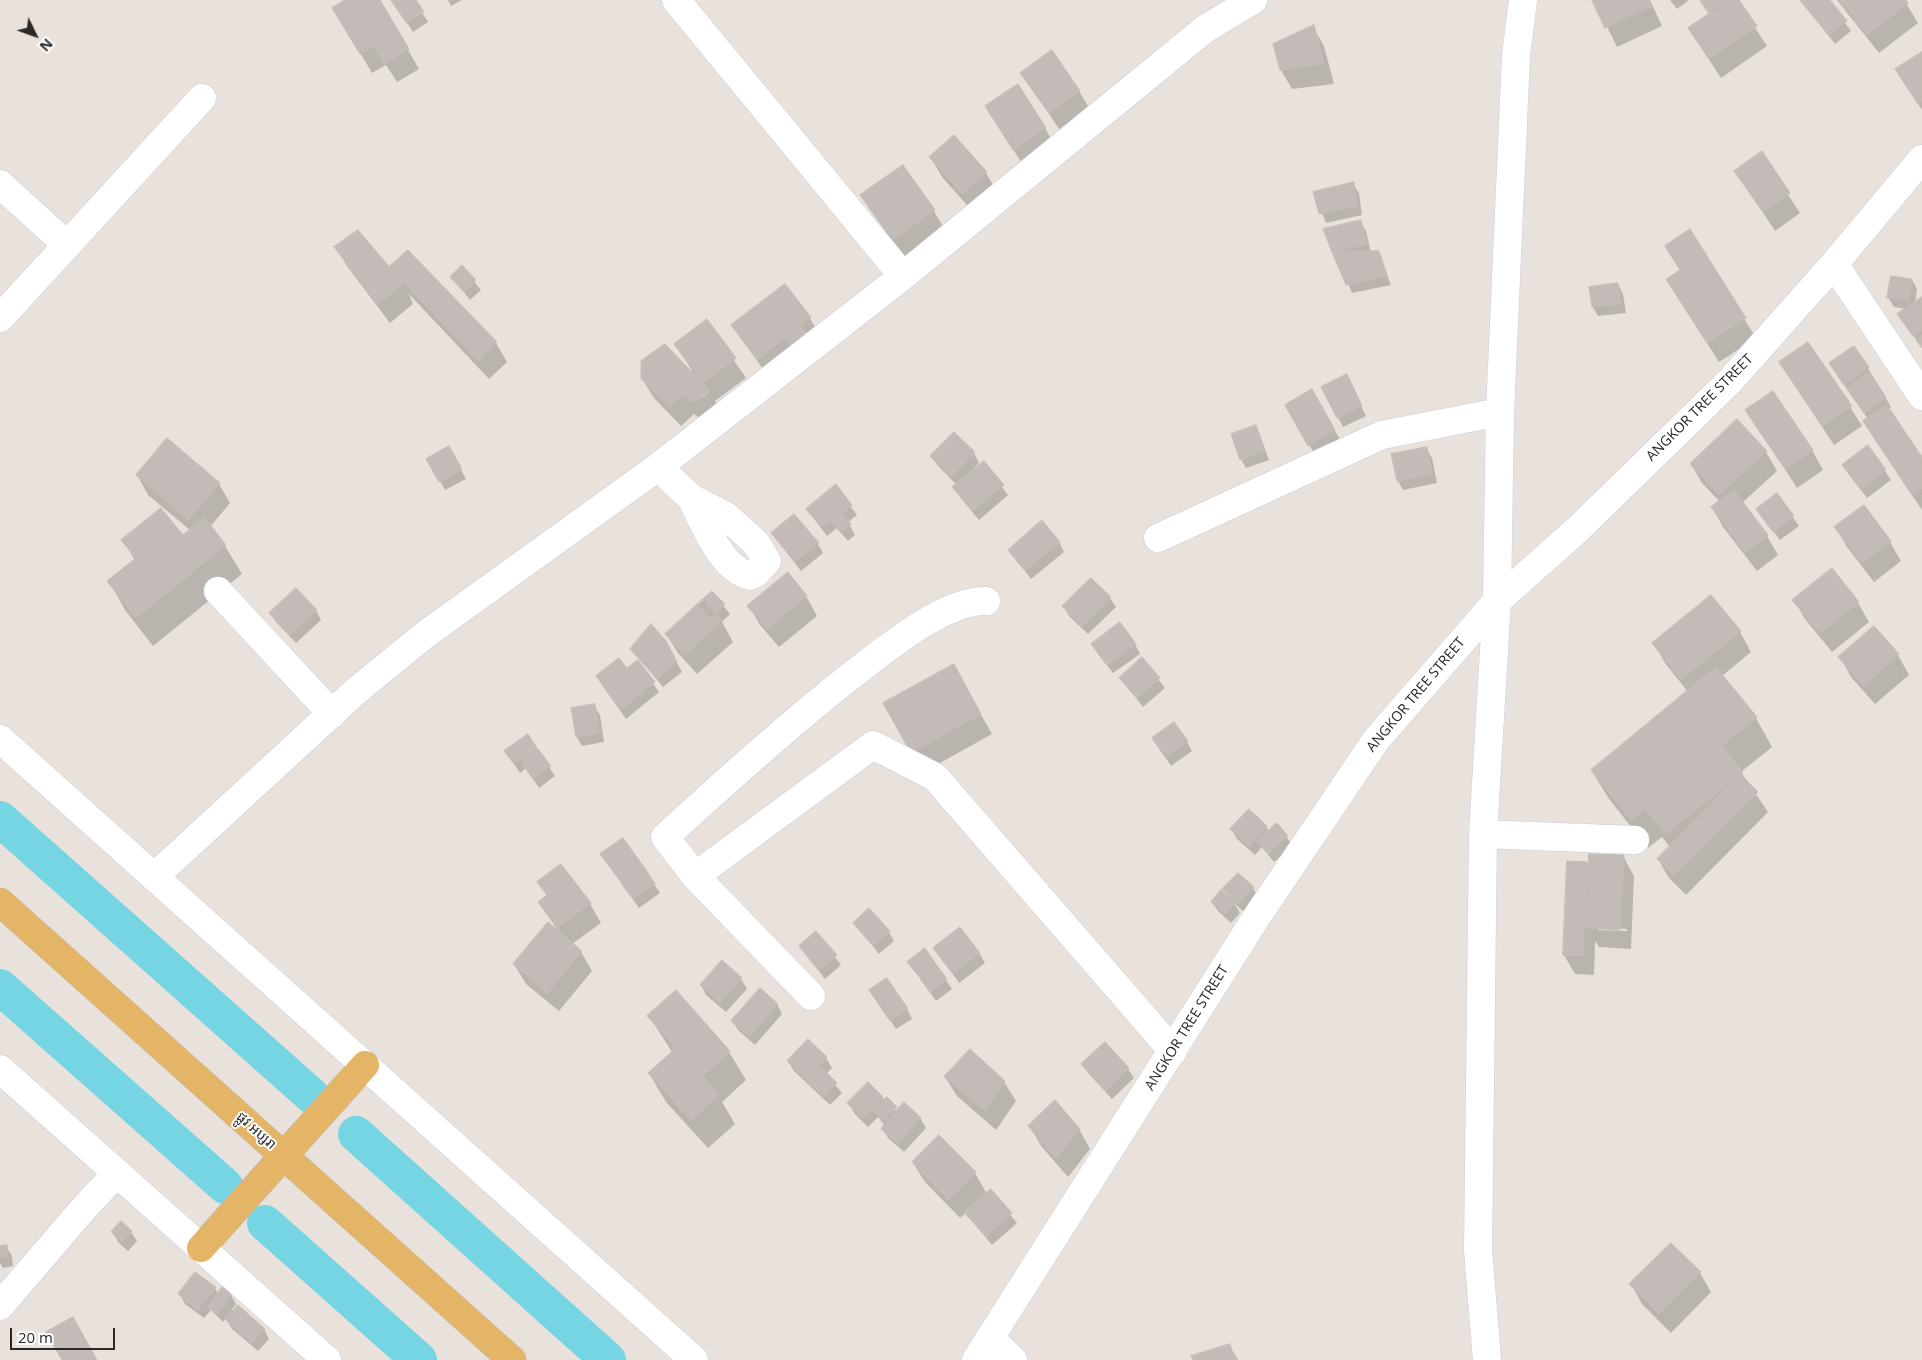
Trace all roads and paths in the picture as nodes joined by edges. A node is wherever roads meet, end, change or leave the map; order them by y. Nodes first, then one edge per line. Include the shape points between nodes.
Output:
1 (676, 0) edge
2 (1253, 0) edge
3 (1522, 0) edge
4 (202, 98) dead end
5 (1922, 160) edge
6 (0, 184) edge
7 (66, 244) junction
8 (1834, 264) junction
9 (903, 276) junction
10 (0, 318) edge
11 (1922, 396) edge
12 (1500, 412) junction
13 (658, 467) junction
14 (691, 498) dead end
15 (1158, 538) dead end
16 (218, 591) dead end
17 (986, 601) dead end
18 (1497, 601) junction
19 (332, 714) junction
20 (0, 739) edge
21 (1483, 834) junction
22 (1636, 840) dead end
23 (695, 876) junction
24 (154, 877) junction
25 (0, 902) edge
26 (811, 996) dead end
27 (1173, 1051) junction
28 (365, 1065) junction
29 (0, 1069) edge
30 (283, 1155) junction
31 (117, 1173) junction
32 (201, 1248) junction
33 (0, 1306) edge
34 (983, 1349) edge
35 (327, 1360) edge
36 (512, 1360) edge
37 (694, 1360) edge
38 (1012, 1360) edge
39 (1487, 1360) edge

1 - 9 street
2 - 9 street via 1205,29
3 - 12 street via 1516,56
4 - 7 street
5 - 8 street, ANGKOR TREE STREET
6 - 7 street
7 - 10 street
8 - 11 street
8 - 18 street, ANGKOR TREE STREET via 1730,381 1578,529
9 - 13 street
12 - 15 street via 1382,435
12 - 18 street
13 - 14 street
13 - 19 street via 426,634
16 - 19 street
17 - 23 street via 966,603 909,631 770,740 665,837
18 - 21 street
18 - 27 street, ANGKOR TREE STREET via 1376,740 1256,918
19 - 24 street
20 - 24 street
21 - 22 street
21 - 39 street via 1478,1250
23 - 26 street
23 - 27 street via 873,745 935,777
24 - 28 street
25 - 30 main road, ផ្លូវ អប្សរា
27 - 34 street, ANGKOR TREE STREET
28 - 30 main road
28 - 37 street
29 - 31 street
30 - 32 main road
30 - 36 main road, ផ្លូវ អប្សរា
31 - 32 street
31 - 33 street
32 - 35 street
34 - 38 street

